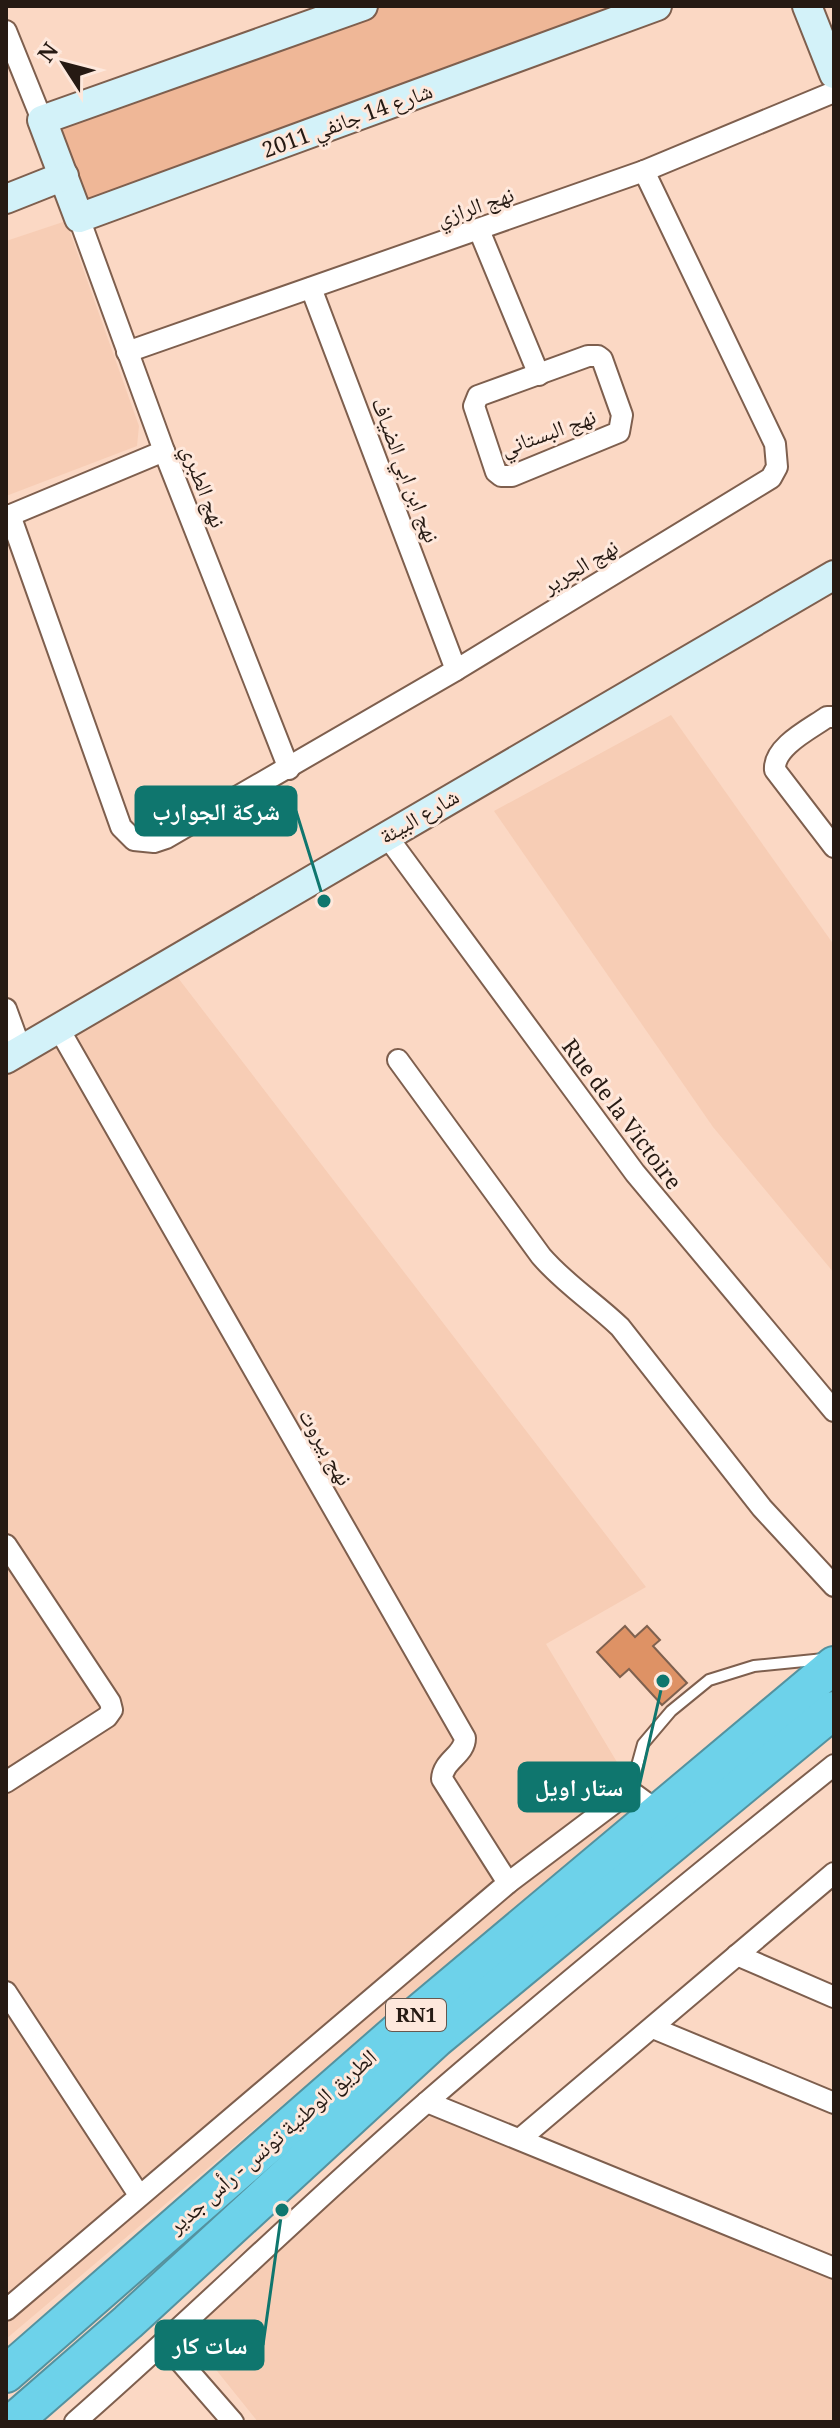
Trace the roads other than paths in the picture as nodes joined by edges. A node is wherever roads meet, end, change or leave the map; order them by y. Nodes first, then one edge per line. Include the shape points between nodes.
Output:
1 (363, 6) edge
2 (657, 6) edge
3 (807, 6) edge
4 (6, 31) edge
5 (834, 74) edge
6 (834, 92) edge
7 (42, 120) junction
8 (644, 171) junction
9 (64, 176) junction
10 (6, 199) edge
11 (79, 218) junction
12 (479, 230) junction
13 (311, 288) junction
14 (127, 352) junction
15 (539, 375) junction
16 (164, 451) junction
17 (8, 516) edge
18 (834, 575) edge
19 (456, 670) junction
20 (834, 717) edge
21 (289, 769) junction
22 (386, 835) junction
23 (834, 847) edge
24 (6, 1009) edge
25 (59, 1029) junction
26 (14, 1054) edge
27 (398, 1060) dead end
28 (834, 1411) edge
29 (6, 1545) edge
30 (834, 1586) edge
31 (834, 1658) edge
32 (834, 1665) edge
33 (834, 1710) edge
34 (834, 1765) edge
35 (6, 1782) edge
36 (630, 1791) junction
37 (660, 1813) junction
38 (834, 1873) edge
39 (508, 1883) junction
40 (737, 1955) junction
41 (834, 1997) edge
42 (9, 2004) edge
43 (653, 2028) junction
44 (427, 2102) junction
45 (834, 2103) edge
46 (520, 2139) junction
47 (139, 2195) junction
48 (834, 2268) edge
49 (6, 2310) edge
50 (165, 2344) junction
51 (6, 2374) edge
52 (13, 2422) edge
53 (75, 2422) edge
54 (233, 2422) edge

1 - 7 street
2 - 11 street, شارع 14 جانفي 2011
3 - 5 street
4 - 7 street
6 - 8 street, نهج الرازي
7 - 9 street
8 - 12 street, نهج الرازي
8 - 19 street, نهج الجرير via 775,444 777,467 771,478
9 - 10 street
9 - 11 street
11 - 14 street, نهج الطبري
12 - 13 street, نهج الرازي
12 - 15 street
13 - 14 street, نهج الرازي
13 - 19 street, نهج ابن ابي الضياف
14 - 16 street, نهج الطبري
15 - 15 street, نهج البستاني via 475,399 501,476 619,432 622,426 598,356
16 - 17 street
16 - 21 street, نهج الطبري
17 - 21 street, نهج الجرير via 121,827 134,840 154,842
18 - 22 street, شارع البيئة
19 - 21 street, نهج الجرير
20 - 23 street via 779,752 774,761 775,770
22 - 25 street, شارع البيئة
22 - 28 street, Rue de la Victoire via 635,1173
24 - 26 street
25 - 26 street, شارع البيئة
25 - 39 street, نهج بيروت via 465,1738 463,1748 443,1768 442,1779
27 - 30 street via 541,1256 620,1327 762,1508
29 - 35 street via 112,1707 107,1717
31 - 36 lane via 754,1666 709,1680 671,1711 643,1744
32 - 37 highway, الطريق الوطنية تونس - رأس جدير / RN1
33 - 52 highway, الطريق الوطنية تونس - رأس جدير / RN1 via 436,2039
34 - 44 street
36 - 37 street
36 - 39 street
37 - 51 highway, الطريق الوطنية تونس - رأس جدير / RN1 via 413,2018
38 - 40 street
39 - 47 street
40 - 41 street
40 - 43 street
42 - 47 street
43 - 45 street
43 - 46 street
44 - 46 street
44 - 50 street
46 - 48 street
47 - 49 street
50 - 53 street
50 - 54 street

